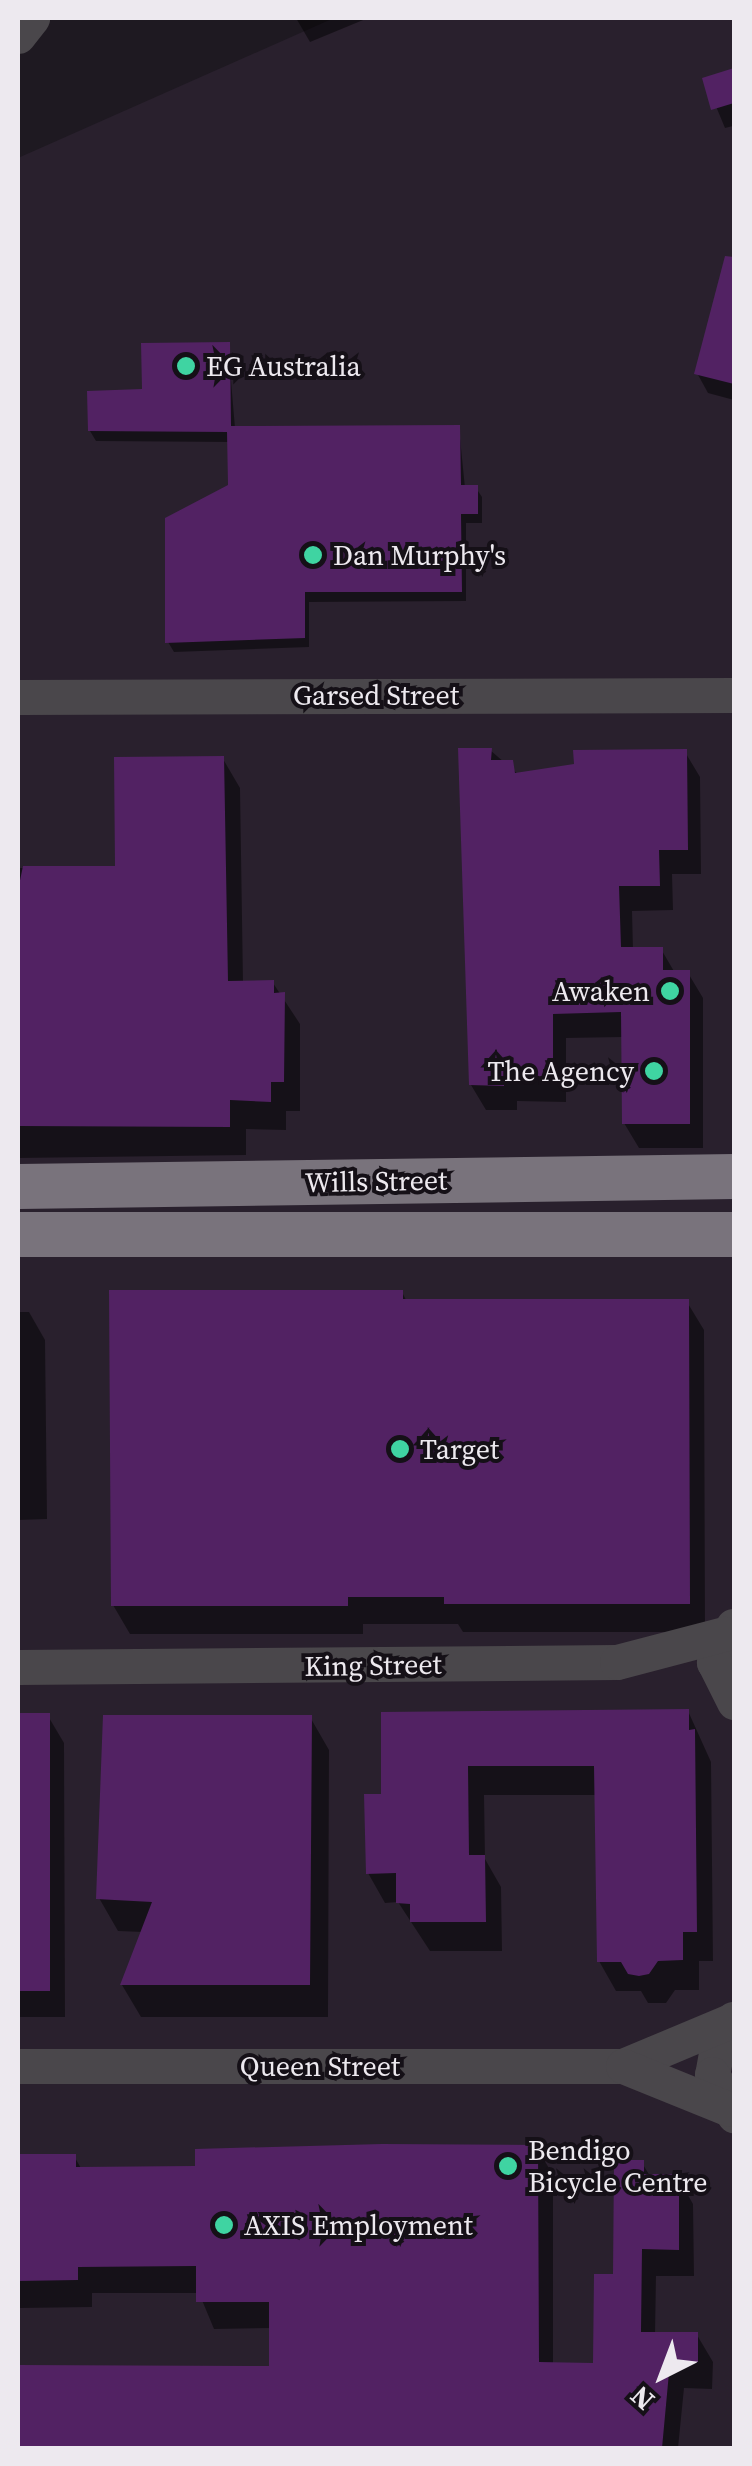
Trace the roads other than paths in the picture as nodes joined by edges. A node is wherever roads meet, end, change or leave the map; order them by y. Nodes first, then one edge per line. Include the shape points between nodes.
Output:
1 (32, 18) edge
2 (18, 36) edge
3 (734, 695) edge
4 (18, 696) edge
5 (734, 1176) edge
6 (604, 1178) junction
7 (18, 1186) edge
8 (606, 1232) junction
9 (18, 1234) edge
10 (734, 1234) edge
11 (731, 1625) edge
12 (18, 1668) edge
13 (734, 1703) edge
14 (733, 2018) edge
15 (18, 2066) edge
16 (623, 2066) junction
17 (733, 2114) edge

1 - 2 street
3 - 4 street, Garsed Street
5 - 6 main road, Wills Street
6 - 7 main road, Wills Street
6 - 8 main road
8 - 9 main road, Wills Street
8 - 10 main road, Wills Street
11 - 12 street, King Street via 617,1662
11 - 13 street via 714,1662
14 - 16 street, Queen Street
14 - 17 street via 712,2055 712,2074
15 - 16 street, Queen Street
16 - 17 street, Queen Street

